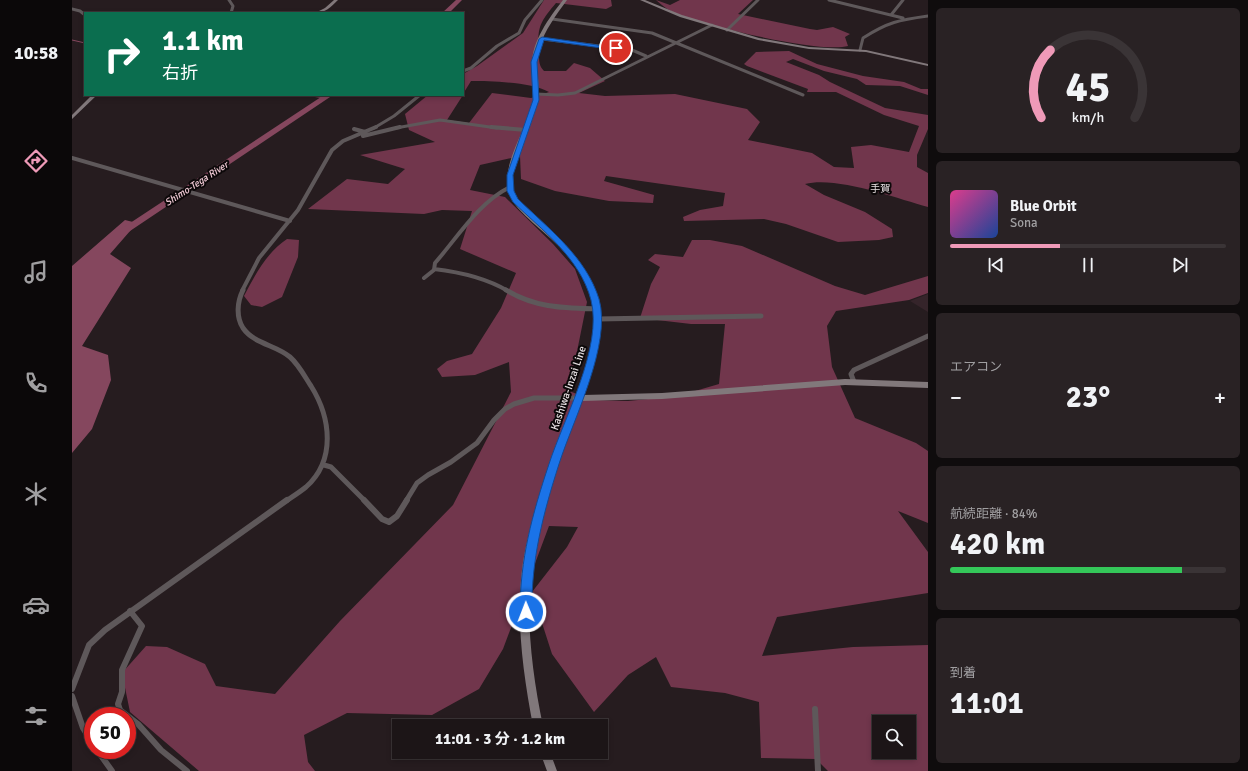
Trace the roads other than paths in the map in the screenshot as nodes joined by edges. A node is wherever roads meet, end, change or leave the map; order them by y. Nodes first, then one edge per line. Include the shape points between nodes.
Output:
1 (229, 0) edge
2 (336, 0) edge
3 (542, 0) edge
4 (566, 0) edge
5 (642, 0) edge
6 (758, 0) edge
7 (829, 0) edge
8 (903, 0) edge
9 (72, 9) edge
10 (232, 12) edge
11 (318, 12) edge
12 (84, 14) edge
13 (891, 15) junction
14 (928, 16) edge
15 (552, 19) junction
16 (905, 19) junction
17 (712, 26) junction
18 (727, 30) junction
19 (542, 39) junction
20 (677, 42) junction
21 (860, 50) junction
22 (646, 56) junction
23 (928, 65) edge
24 (464, 71) edge
25 (536, 94) junction
26 (803, 95) dead end
27 (94, 96) edge
28 (419, 96) edge
29 (72, 118) edge
30 (354, 129) dead end
31 (526, 130) junction
32 (366, 132) junction
33 (354, 136) junction
34 (72, 158) edge
35 (510, 187) junction
36 (290, 221) junction
37 (434, 269) junction
38 (424, 278) dead end
39 (597, 309) junction
40 (762, 316) dead end
41 (598, 319) junction
42 (928, 336) edge
43 (854, 382) junction
44 (928, 385) edge
45 (577, 398) junction
46 (324, 465) junction
47 (130, 611) junction
48 (72, 689) edge
49 (72, 699) edge
50 (815, 709) dead end
51 (536, 719) edge
52 (84, 730) edge
53 (103, 759) edge
54 (548, 759) edge
55 (112, 771) edge
56 (187, 771) edge
57 (552, 771) edge
58 (818, 771) edge

1 - 10 street via 233,6
2 - 11 main road
3 - 24 street via 525,20 519,33 497,46 472,68
4 - 15 main road
5 - 17 main road
6 - 18 street
7 - 13 street
8 - 13 street
9 - 12 street
13 - 16 street
14 - 16 street
15 - 19 main road
15 - 20 street via 652,33
16 - 21 street via 883,25 863,38
17 - 18 main road
17 - 20 street
18 - 21 main road via 797,46
19 - 22 street via 632,50
19 - 25 main road via 534,62
20 - 22 street
20 - 26 street
21 - 23 main road
22 - 25 street via 576,92 558,95
25 - 31 main road
27 - 29 main road
28 - 32 street via 386,121
30 - 32 street
31 - 33 street via 435,120
31 - 35 main road via 512,166
32 - 33 street
33 - 36 street via 340,142 332,150
34 - 36 street
35 - 37 street via 502,190 489,202 435,263
35 - 39 main road, Kashiwa-Inzai Line via 512,196 523,209 576,261 591,289
36 - 46 street via 255,264 240,297 239,315 241,324 254,339 288,355 311,385 327,419 328,450
37 - 38 street
37 - 39 street via 468,275 498,286 531,303
39 - 41 main road, Kashiwa-Inzai Line
40 - 41 street
41 - 45 main road, Kashiwa-Inzai Line via 595,351
42 - 43 street via 854,370 851,374
43 - 44 main road
43 - 45 main road via 662,396
45 - 46 street via 514,402 496,417 474,445 416,484 396,517 389,522 382,519 338,473
45 - 51 main road, Kashiwa-Inzai Line via 554,464 528,562 527,645
46 - 47 street via 306,487
47 - 48 street via 89,645
47 - 56 street via 142,626 122,670 122,692 118,704 120,710
49 - 52 street
50 - 58 street
53 - 55 street
54 - 57 main road

